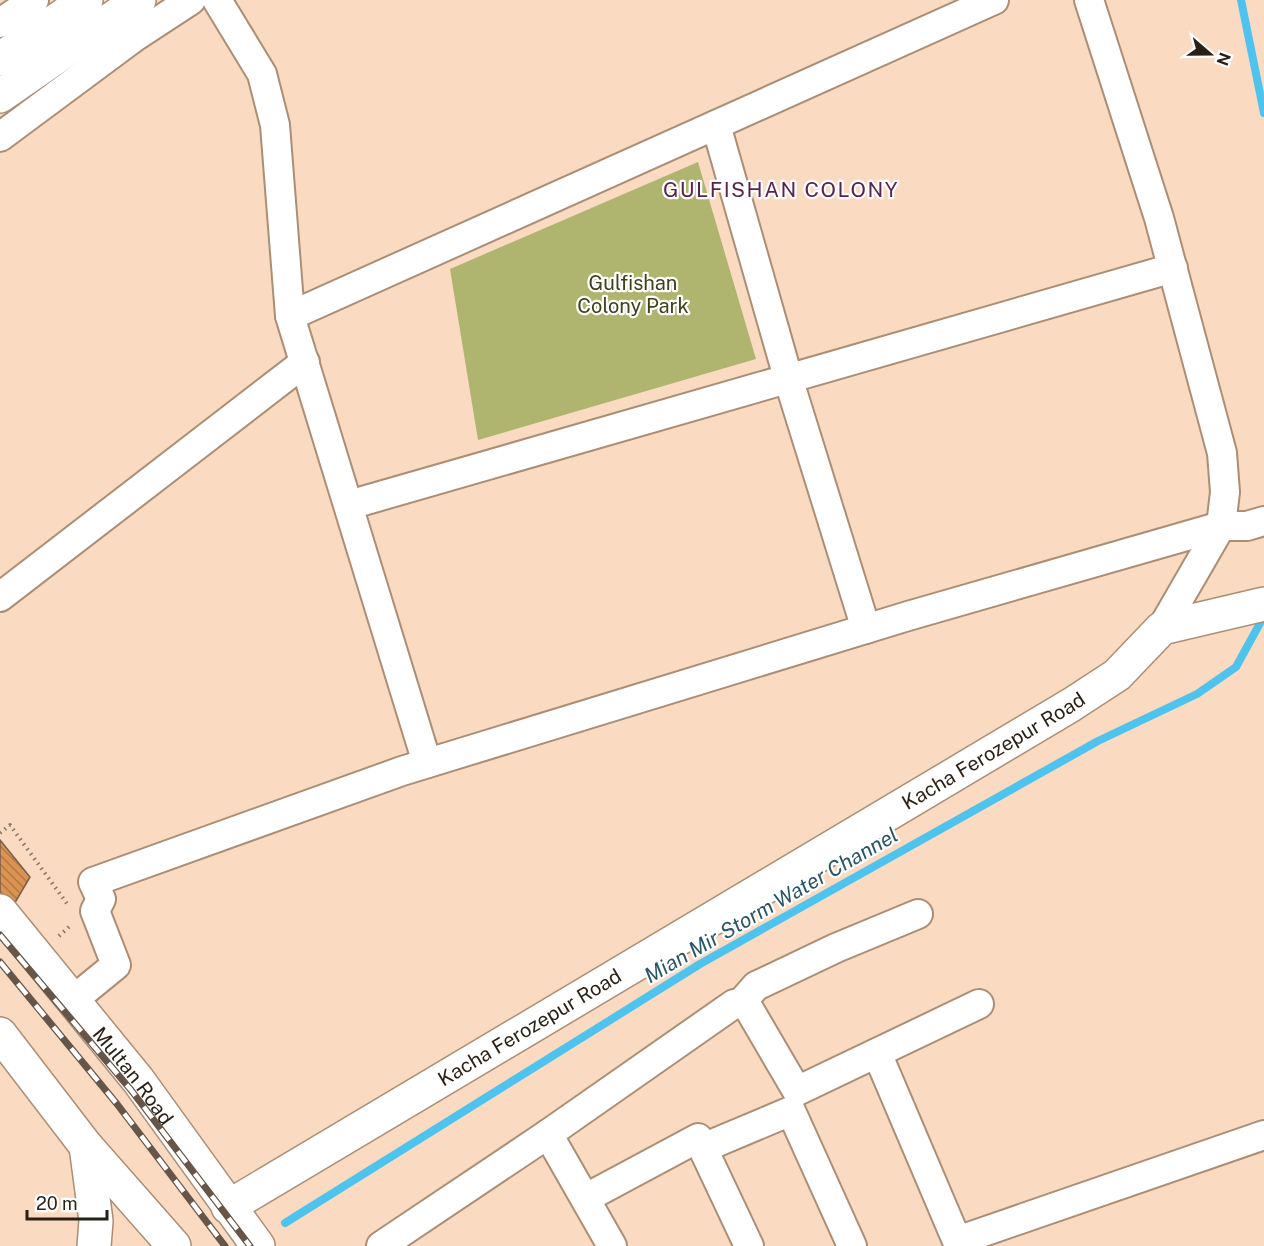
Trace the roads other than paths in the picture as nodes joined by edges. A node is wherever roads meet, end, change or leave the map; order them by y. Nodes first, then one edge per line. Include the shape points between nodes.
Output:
1 (34, 0) edge
2 (86, 0) edge
3 (139, 0) edge
4 (191, 0) edge
5 (217, 0) edge
6 (994, 0) edge
7 (1089, 0) edge
8 (0, 23) edge
9 (0, 59) edge
10 (0, 96) edge
11 (716, 125) junction
12 (0, 137) edge
13 (1173, 268) junction
14 (290, 316) junction
15 (304, 362) junction
16 (789, 381) junction
17 (349, 505) junction
18 (1244, 524) edge
19 (0, 597) edge
20 (1264, 604) edge
21 (1172, 625) junction
22 (866, 629) junction
23 (427, 763) junction
24 (0, 911) edge
25 (918, 914) dead end
26 (72, 1001) junction
27 (742, 1002) junction
28 (979, 1004) dead end
29 (0, 1034) edge
30 (877, 1053) junction
31 (794, 1101) junction
32 (548, 1134) junction
33 (1264, 1135) edge
34 (86, 1146) junction
35 (703, 1148) junction
36 (586, 1198) junction
37 (228, 1207) junction
38 (954, 1244) edge
39 (94, 1246) edge
40 (174, 1246) edge
41 (258, 1246) edge
42 (381, 1246) edge
43 (612, 1246) edge
44 (749, 1246) edge
45 (852, 1246) edge

1 - 8 street
2 - 9 main road
3 - 10 main road
4 - 12 street
5 - 14 street via 262,74 275,125
6 - 11 street
7 - 13 street
11 - 14 street
11 - 16 street
13 - 16 street
13 - 18 street via 1222,453 1225,492
14 - 15 street
15 - 17 street
15 - 19 street
16 - 17 street
16 - 22 street
17 - 23 street
18 - 21 street
18 - 22 street
20 - 21 main road
21 - 37 main road, Kacha Ferozepur Road via 1117,675 1071,705
22 - 23 street
23 - 26 street via 93,882 101,899 95,911 116,965
24 - 26 main road, Multan Road
25 - 27 street via 756,986
26 - 37 main road, Multan Road via 138,1080
27 - 31 street
27 - 32 street
28 - 30 street
29 - 34 main road
30 - 31 street
30 - 38 street
31 - 35 street
31 - 45 street
32 - 36 street
32 - 42 street
33 - 38 street
34 - 39 main road via 96,1221
34 - 40 main road
35 - 36 street via 698,1138
35 - 44 street
36 - 43 street
37 - 41 main road, Multan Road

